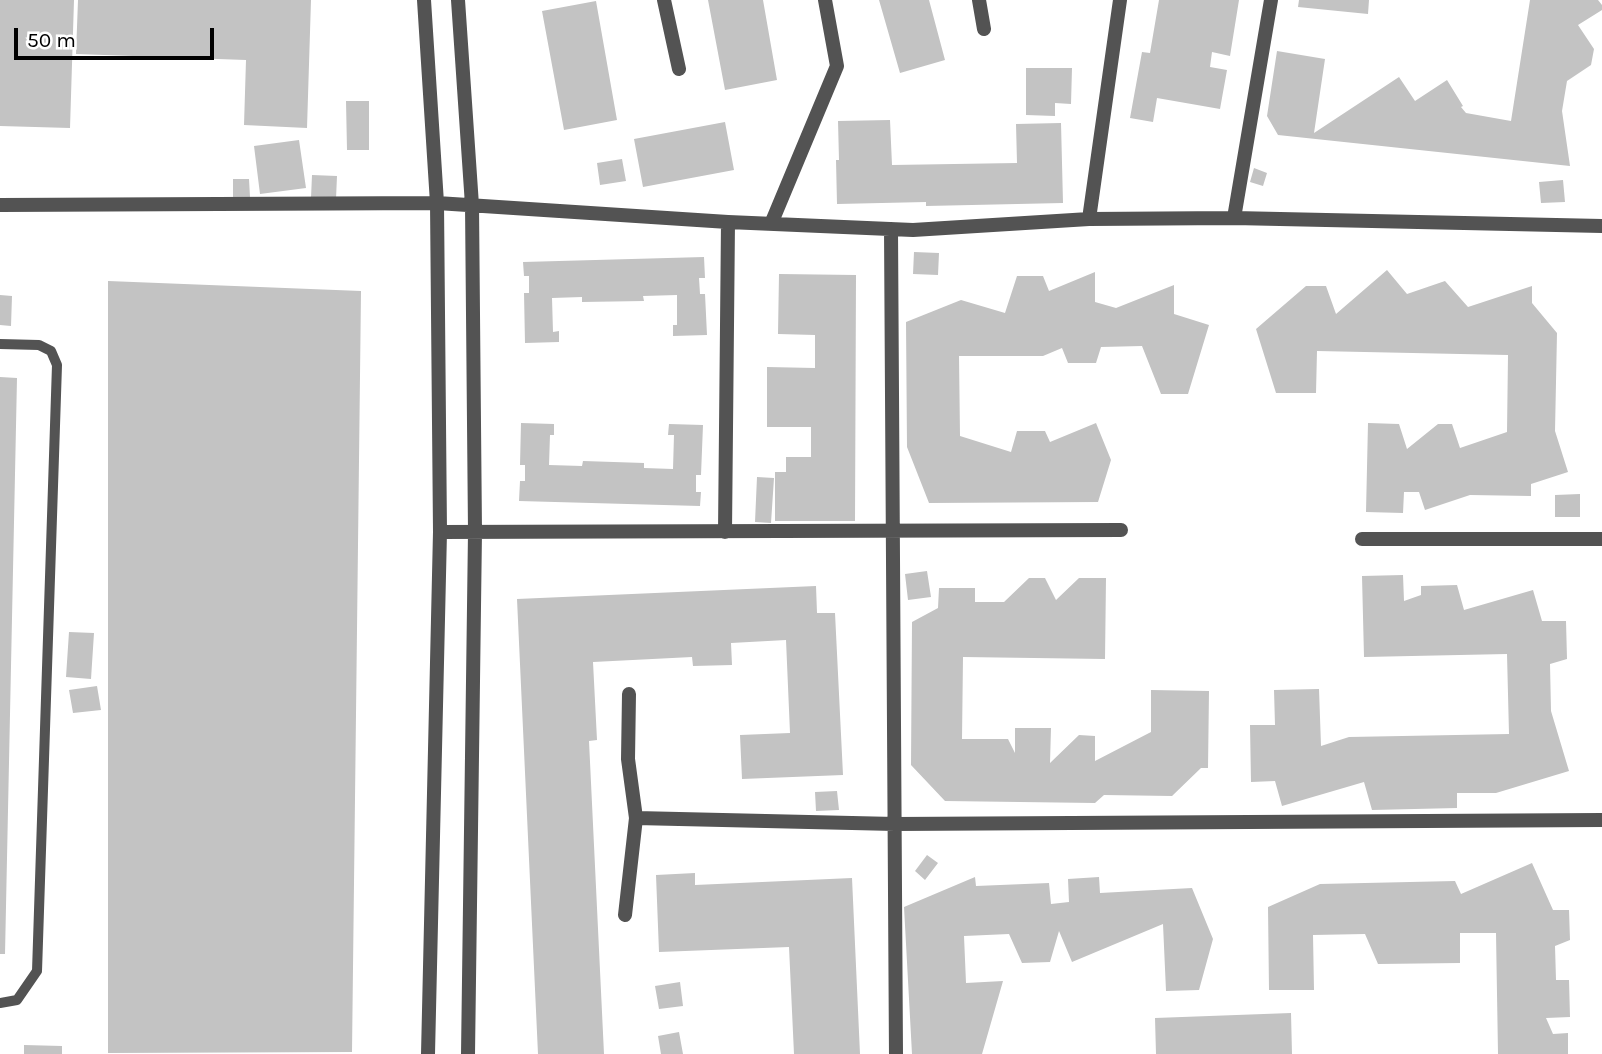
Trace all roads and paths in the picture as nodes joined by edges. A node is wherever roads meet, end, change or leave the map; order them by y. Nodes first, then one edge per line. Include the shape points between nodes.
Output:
1 (424, 0) edge
2 (458, 0) edge
3 (664, 0) edge
4 (825, 0) edge
5 (979, 0) edge
6 (1120, 0) edge
7 (1271, 0) edge
8 (984, 29) dead end
9 (679, 69) dead end
10 (437, 203) junction
11 (0, 205) edge
12 (472, 205) junction
13 (1234, 218) junction
14 (1089, 219) junction
15 (728, 222) junction
16 (771, 224) junction
17 (1602, 226) edge
18 (891, 229) junction
19 (0, 344) edge
20 (1121, 530) dead end
21 (440, 532) junction
22 (475, 532) junction
23 (725, 532) junction
24 (893, 532) junction
25 (1362, 539) dead end
26 (1602, 539) edge
27 (628, 694) dead end
28 (636, 818) junction
29 (1602, 820) edge
30 (895, 824) junction
31 (625, 915) dead end
32 (0, 1003) edge
33 (428, 1054) edge
34 (468, 1054) edge
35 (896, 1054) edge

1 - 10 street
2 - 12 street
3 - 9 street
4 - 16 street via 837,66
5 - 8 street
6 - 14 street
7 - 13 street
10 - 11 street
10 - 12 street
10 - 21 street
12 - 15 street
12 - 22 street
13 - 14 street
13 - 17 street
14 - 18 street
15 - 16 street
15 - 23 street
16 - 18 street
18 - 24 street
19 - 32 lane via 38,345 51,351 57,365 37,971 17,1000
20 - 24 street
21 - 22 street
21 - 33 street
22 - 23 street
22 - 34 street
23 - 24 street
24 - 30 street
25 - 26 street
27 - 28 street via 628,759
28 - 30 street
28 - 31 street
29 - 30 street
30 - 35 street

